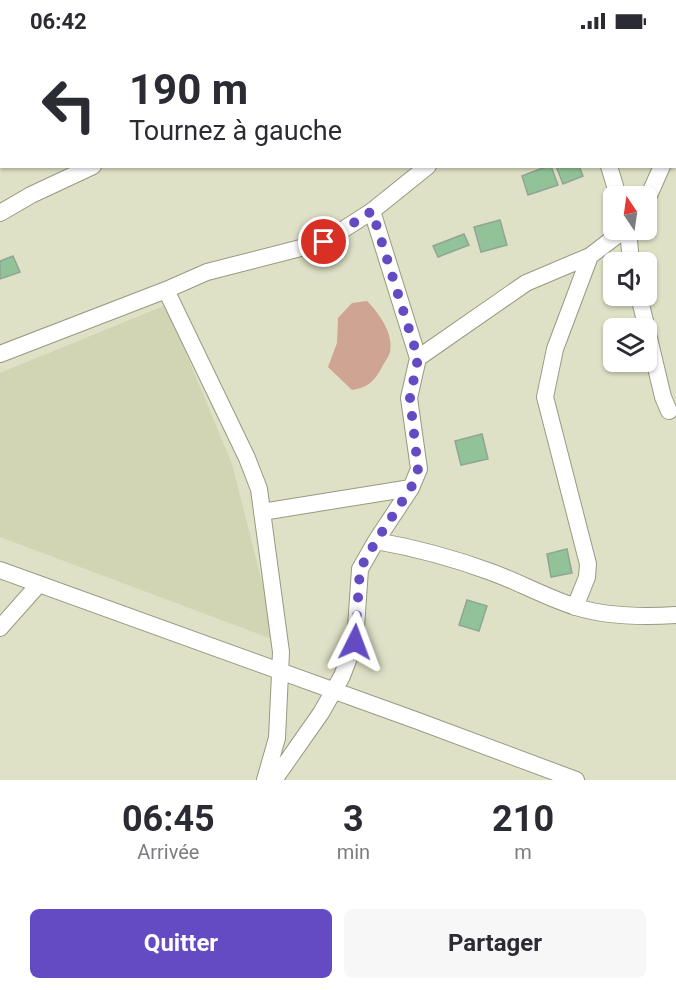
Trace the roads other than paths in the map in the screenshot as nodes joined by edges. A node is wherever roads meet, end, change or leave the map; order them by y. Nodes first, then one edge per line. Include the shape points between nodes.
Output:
1 (89, 168) edge
2 (426, 168) edge
3 (610, 168) edge
4 (661, 168) edge
5 (615, 186) edge
6 (653, 186) edge
7 (372, 211) junction
8 (0, 213) edge
9 (612, 240) edge
10 (590, 256) junction
11 (166, 290) junction
12 (641, 306) edge
13 (0, 354) edge
14 (418, 358) junction
15 (669, 411) dead end
16 (411, 488) junction
17 (262, 512) junction
18 (376, 541) junction
19 (0, 570) edge
20 (39, 584) junction
21 (575, 607) junction
22 (676, 615) edge
23 (0, 628) edge
24 (280, 671) junction
25 (333, 690) junction
26 (265, 780) edge
27 (274, 780) edge
28 (576, 780) edge

1 - 8 street
2 - 7 street
3 - 5 street
4 - 6 street
7 - 11 street via 324,242 207,272
7 - 14 street
9 - 10 street
10 - 14 street via 526,283
10 - 21 street via 555,349 544,397 588,564 587,578
11 - 13 street
11 - 17 street via 247,458 259,489
12 - 15 street
14 - 16 street via 410,398 418,469
16 - 17 street
16 - 18 street
17 - 24 street via 281,652
18 - 21 street via 423,549 492,572
18 - 25 street via 360,569 355,642
19 - 20 street
20 - 23 street
20 - 24 street
21 - 22 street via 606,613
24 - 25 street
24 - 26 street via 277,738
25 - 27 street
25 - 28 street

